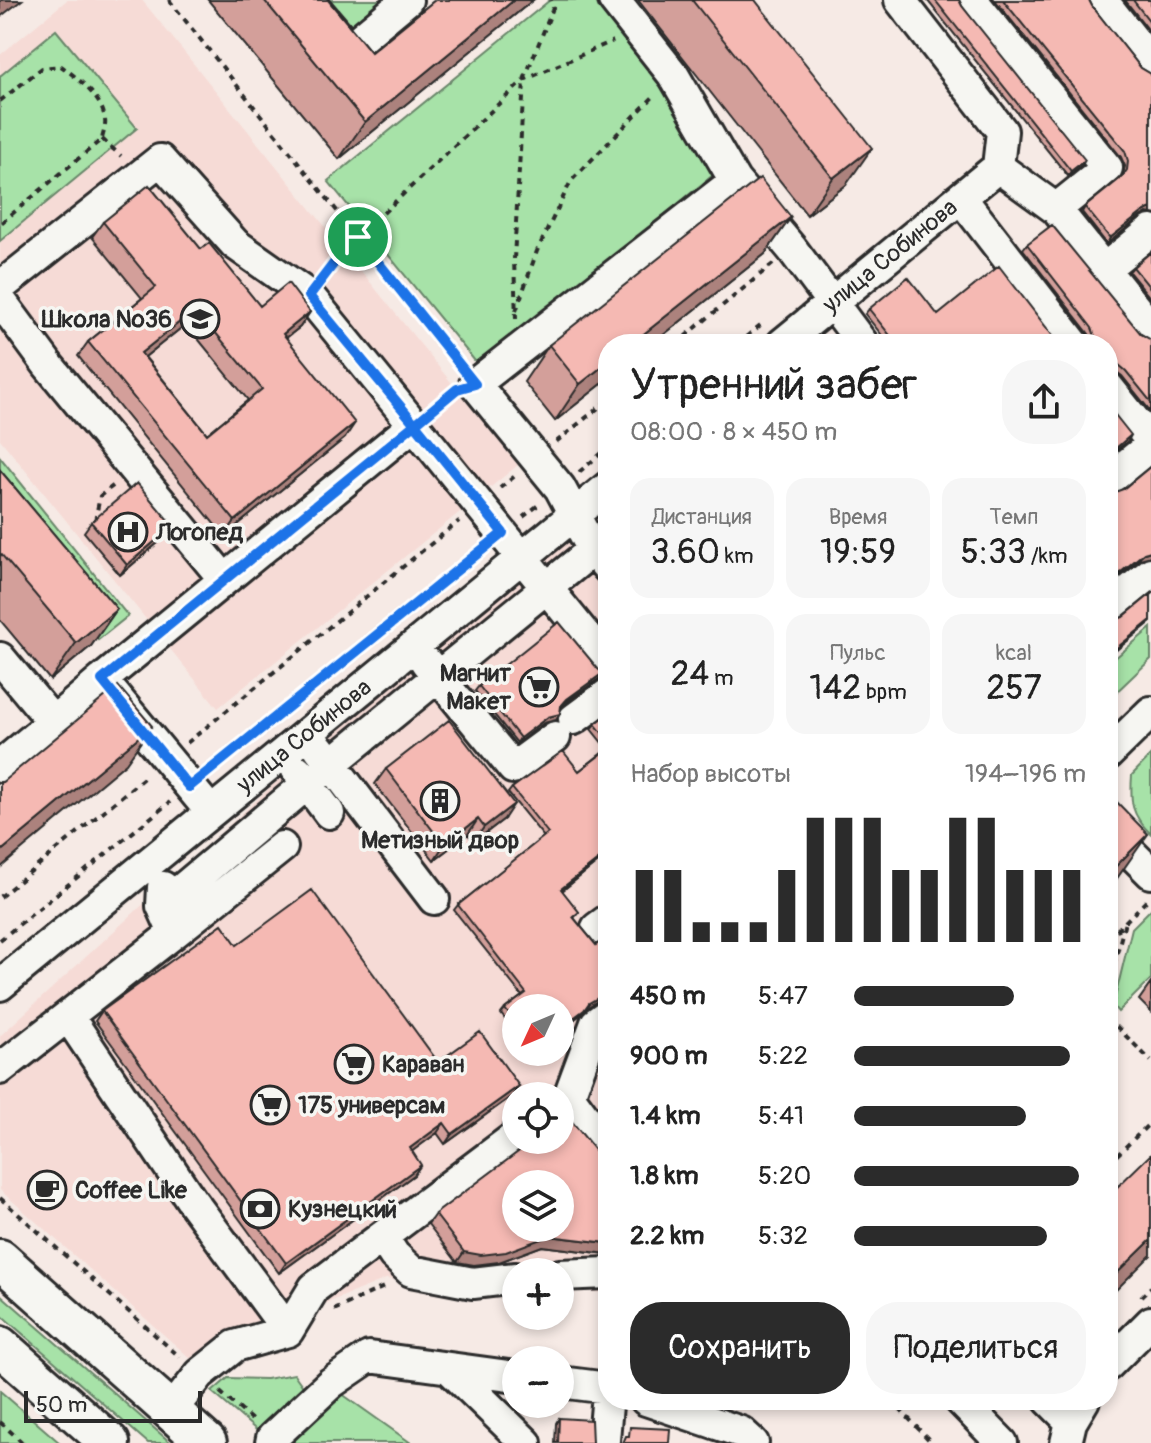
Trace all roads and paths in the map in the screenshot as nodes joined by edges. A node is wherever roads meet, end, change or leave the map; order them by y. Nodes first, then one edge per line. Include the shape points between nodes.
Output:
1 (169, 0) edge
2 (308, 0) edge
3 (407, 0) edge
4 (551, 0) edge
5 (614, 0) edge
6 (900, 0) edge
7 (972, 0) edge
8 (1102, 0) edge
9 (637, 31) junction
10 (1151, 62) edge
11 (674, 76) junction
12 (524, 80) junction
13 (0, 101) edge
14 (998, 167) junction
15 (735, 181) junction
16 (961, 198) junction
17 (1056, 209) junction
18 (0, 224) edge
19 (1151, 231) edge
20 (358, 237) junction
21 (792, 249) junction
22 (1104, 269) junction
23 (0, 287) edge
24 (309, 296) junction
25 (0, 300) edge
26 (832, 303) junction
27 (515, 314) junction
28 (1151, 328) edge
29 (688, 334) edge
30 (794, 334) edge
31 (855, 334) edge
32 (1059, 334) edge
33 (517, 351) junction
34 (475, 384) junction
35 (1118, 401) edge
36 (598, 408) edge
37 (415, 424) junction
38 (1151, 443) edge
39 (598, 456) edge
40 (536, 459) junction
41 (133, 469) junction
42 (1118, 471) edge
43 (560, 488) junction
44 (598, 495) edge
45 (480, 504) junction
46 (578, 511) junction
47 (95, 523) edge
48 (513, 545) junction
49 (598, 545) edge
50 (598, 556) edge
51 (1151, 573) edge
52 (224, 579) junction
53 (548, 587) junction
54 (1118, 600) edge
55 (413, 646) junction
56 (598, 650) edge
57 (0, 658) edge
58 (438, 677) junction
59 (102, 680) junction
60 (598, 702) edge
61 (1151, 712) edge
62 (53, 722) junction
63 (307, 734) junction
64 (1118, 744) edge
65 (283, 753) junction
66 (167, 759) junction
67 (332, 763) junction
68 (0, 766) edge
69 (308, 783) junction
70 (189, 787) junction
71 (211, 812) junction
72 (329, 813) dead end
73 (1118, 840) edge
74 (282, 847) dead end
75 (163, 851) junction
76 (1151, 873) edge
77 (1151, 896) edge
78 (0, 897) edge
79 (434, 899) dead end
80 (168, 919) junction
81 (1125, 922) junction
82 (1118, 929) edge
83 (0, 940) edge
84 (1118, 949) edge
85 (0, 985) edge
86 (68, 1016) junction
87 (598, 1022) edge
88 (1118, 1028) edge
89 (1151, 1061) edge
90 (0, 1069) edge
91 (571, 1082) edge
92 (574, 1111) edge
93 (1151, 1122) edge
94 (598, 1138) edge
95 (502, 1147) edge
96 (1118, 1154) edge
97 (0, 1198) edge
98 (383, 1238) junction
99 (0, 1259) edge
100 (598, 1273) edge
101 (574, 1274) edge
102 (502, 1280) edge
103 (401, 1286) dead end
104 (330, 1311) dead end
105 (1151, 1322) edge
106 (288, 1331) junction
107 (0, 1346) edge
108 (1118, 1355) edge
109 (450, 1369) junction
110 (200, 1374) junction
111 (502, 1375) edge
112 (574, 1384) edge
113 (598, 1388) edge
114 (606, 1410) edge
115 (676, 1410) edge
116 (901, 1410) edge
117 (970, 1410) edge
118 (171, 1411) junction
119 (0, 1422) edge
120 (604, 1440) dead end
121 (272, 1441) edge
122 (23, 1443) edge
123 (110, 1443) edge
124 (207, 1443) edge
125 (526, 1443) edge
126 (753, 1443) edge
127 (932, 1443) edge
128 (1002, 1443) edge

1 - 20 path
2 - 3 street via 349,48
4 - 12 path via 553,8
5 - 9 street
6 - 14 street via 1002,131
7 - 17 street via 1107,168
8 - 10 street
9 - 11 street
9 - 12 path
11 - 15 street
11 - 27 path via 571,181 537,251
12 - 20 path
12 - 27 path
13 - 18 path via 42,68 61,66 96,99 105,119 102,139
14 - 16 street, улица Собинова
14 - 17 street
15 - 21 street
15 - 33 street
16 - 26 street, улица Собинова
16 - 32 street
17 - 22 street
19 - 22 street
20 - 24 path
20 - 34 path
21 - 26 street
21 - 29 path
22 - 28 street
23 - 24 street via 160,160 235,244
24 - 37 street
25 - 41 street
26 - 30 street, улица Собинова
26 - 31 street
27 - 33 path
33 - 34 street
34 - 37 path via 457,389
34 - 40 street
35 - 38 street
36 - 40 path
37 - 45 street
37 - 52 street
38 - 42 street
39 - 43 path
40 - 43 street
40 - 45 path
41 - 47 path via 100,496
41 - 52 street
43 - 46 street
43 - 48 path
44 - 46 street, улица Собинова
45 - 48 street
45 - 66 path
46 - 48 street, улица Собинова
46 - 49 street
48 - 53 street
48 - 55 street, улица Собинова
48 - 70 path
50 - 53 street
51 - 54 street
52 - 59 street
53 - 56 street
53 - 58 street
55 - 58 street
55 - 63 street, улица Собинова
57 - 62 street
58 - 60 street via 513,768
58 - 67 street
59 - 62 street
59 - 66 street
61 - 64 street
62 - 68 street
63 - 65 street, улица Собинова
63 - 67 street
65 - 69 street
65 - 71 street, улица Собинова
66 - 70 street
66 - 78 path
67 - 69 street
67 - 79 street
69 - 72 street
69 - 80 street
70 - 71 street
70 - 83 path
71 - 75 street, улица Собинова
73 - 76 street
74 - 80 street
75 - 80 street
75 - 85 street, улица Собинова
77 - 81 path
80 - 86 street
81 - 82 path
81 - 84 path
86 - 90 street
86 - 106 street via 192,1201
87 - 91 street
88 - 89 path
92 - 94 street
93 - 96 path
95 - 98 street
97 - 110 path
98 - 102 street via 411,1271 473,1283
98 - 106 street via 314,1288
99 - 118 main road
100 - 101 street
103 - 104 path via 387,1285
105 - 108 street
106 - 110 street via 235,1346
107 - 123 main road
109 - 111 street
109 - 121 street via 369,1357 331,1383
109 - 125 street
110 - 118 street
110 - 121 path
112 - 113 street
114 - 120 street
115 - 126 street via 741,1432
116 - 127 path
117 - 128 street
118 - 124 main road
119 - 122 path

